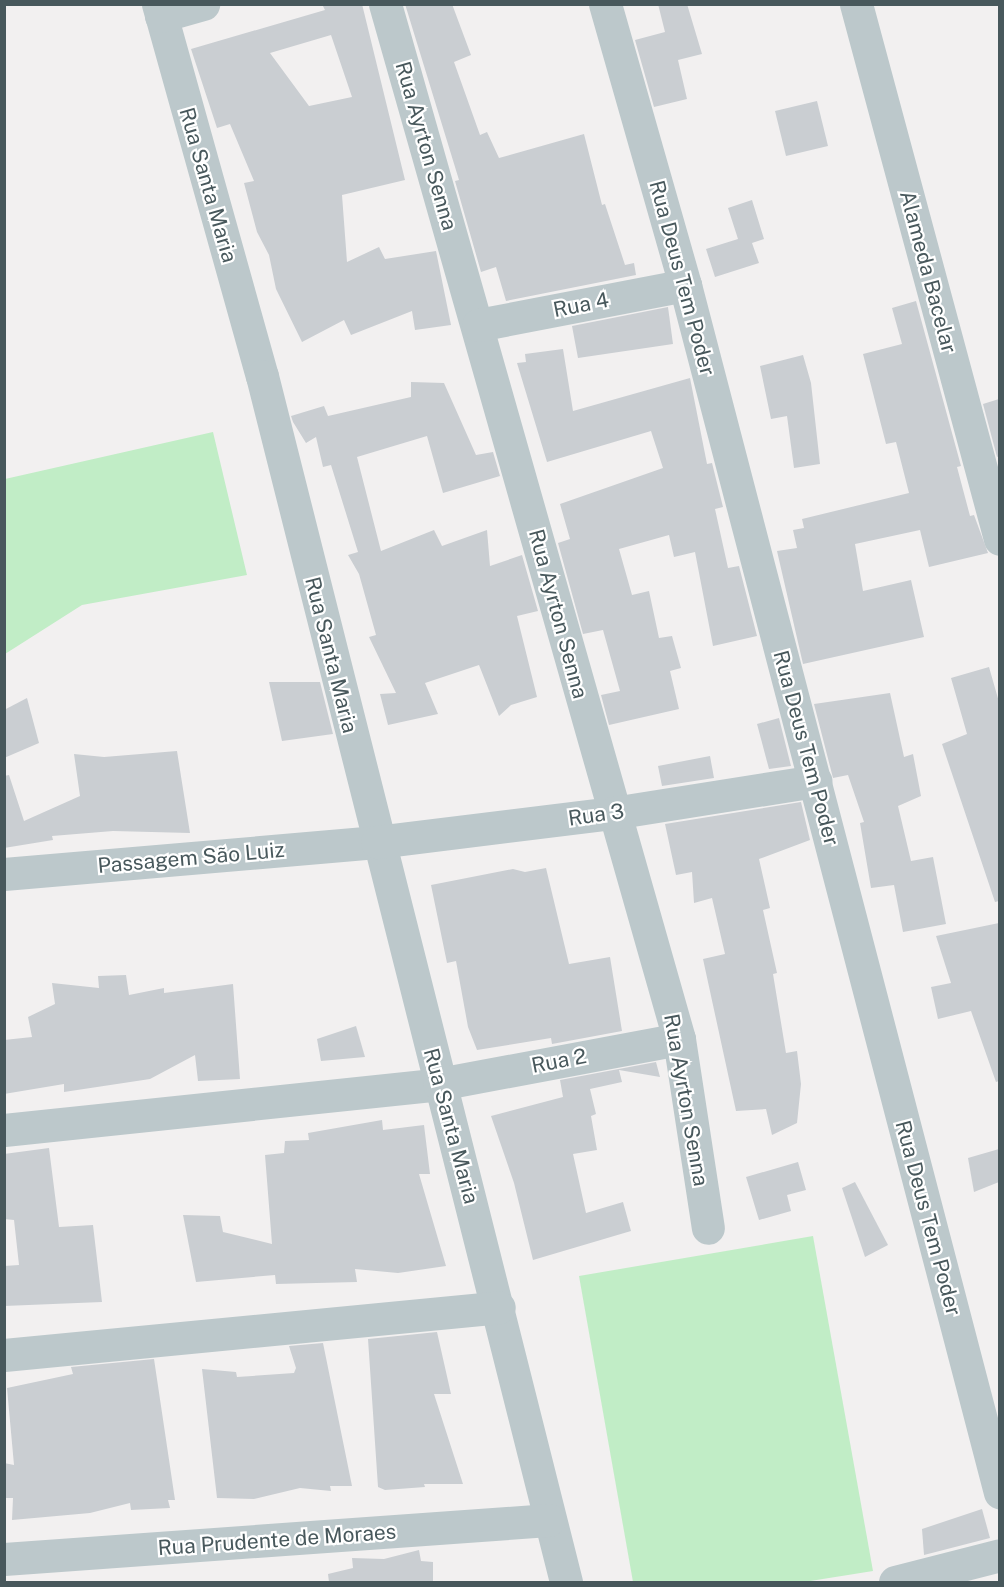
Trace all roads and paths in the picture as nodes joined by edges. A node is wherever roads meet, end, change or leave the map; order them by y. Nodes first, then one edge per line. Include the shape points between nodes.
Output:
1 (203, 4) edge
2 (384, 4) edge
3 (605, 4) edge
4 (856, 4) edge
5 (160, 10) edge
6 (685, 285) junction
7 (478, 326) junction
8 (999, 540) edge
9 (814, 781) junction
10 (613, 813) junction
11 (377, 842) junction
12 (4, 874) edge
13 (679, 1039) junction
14 (439, 1084) junction
15 (4, 1130) edge
16 (708, 1228) dead end
17 (499, 1307) junction
18 (4, 1355) edge
19 (999, 1493) edge
20 (549, 1520) junction
21 (999, 1555) edge
22 (4, 1559) edge
23 (566, 1582) edge
24 (895, 1582) edge

1 - 5 street
2 - 7 street, Rua Ayrton Senna
3 - 6 street, Rua Deus Tem Poder
4 - 8 street, Alameda Bacelar
5 - 11 street, Rua Santa Maria via 262,376
6 - 7 street, Rua 4
6 - 9 street, Rua Deus Tem Poder
7 - 10 street, Rua Ayrton Senna
9 - 10 street, Rua 3
9 - 19 street, Rua Deus Tem Poder
10 - 11 street, Rua 3
10 - 13 street, Rua Ayrton Senna
11 - 12 street, Passagem São Luiz
11 - 14 street, Rua Santa Maria
13 - 14 street, Rua 2
13 - 16 street, Rua Ayrton Senna
14 - 15 street, Rua 2
14 - 17 street, Rua Santa Maria
17 - 18 street
17 - 20 street, Rua Santa Maria
20 - 22 street, Rua Prudente de Moraes
20 - 23 street, Rua Santa Maria
21 - 24 street

